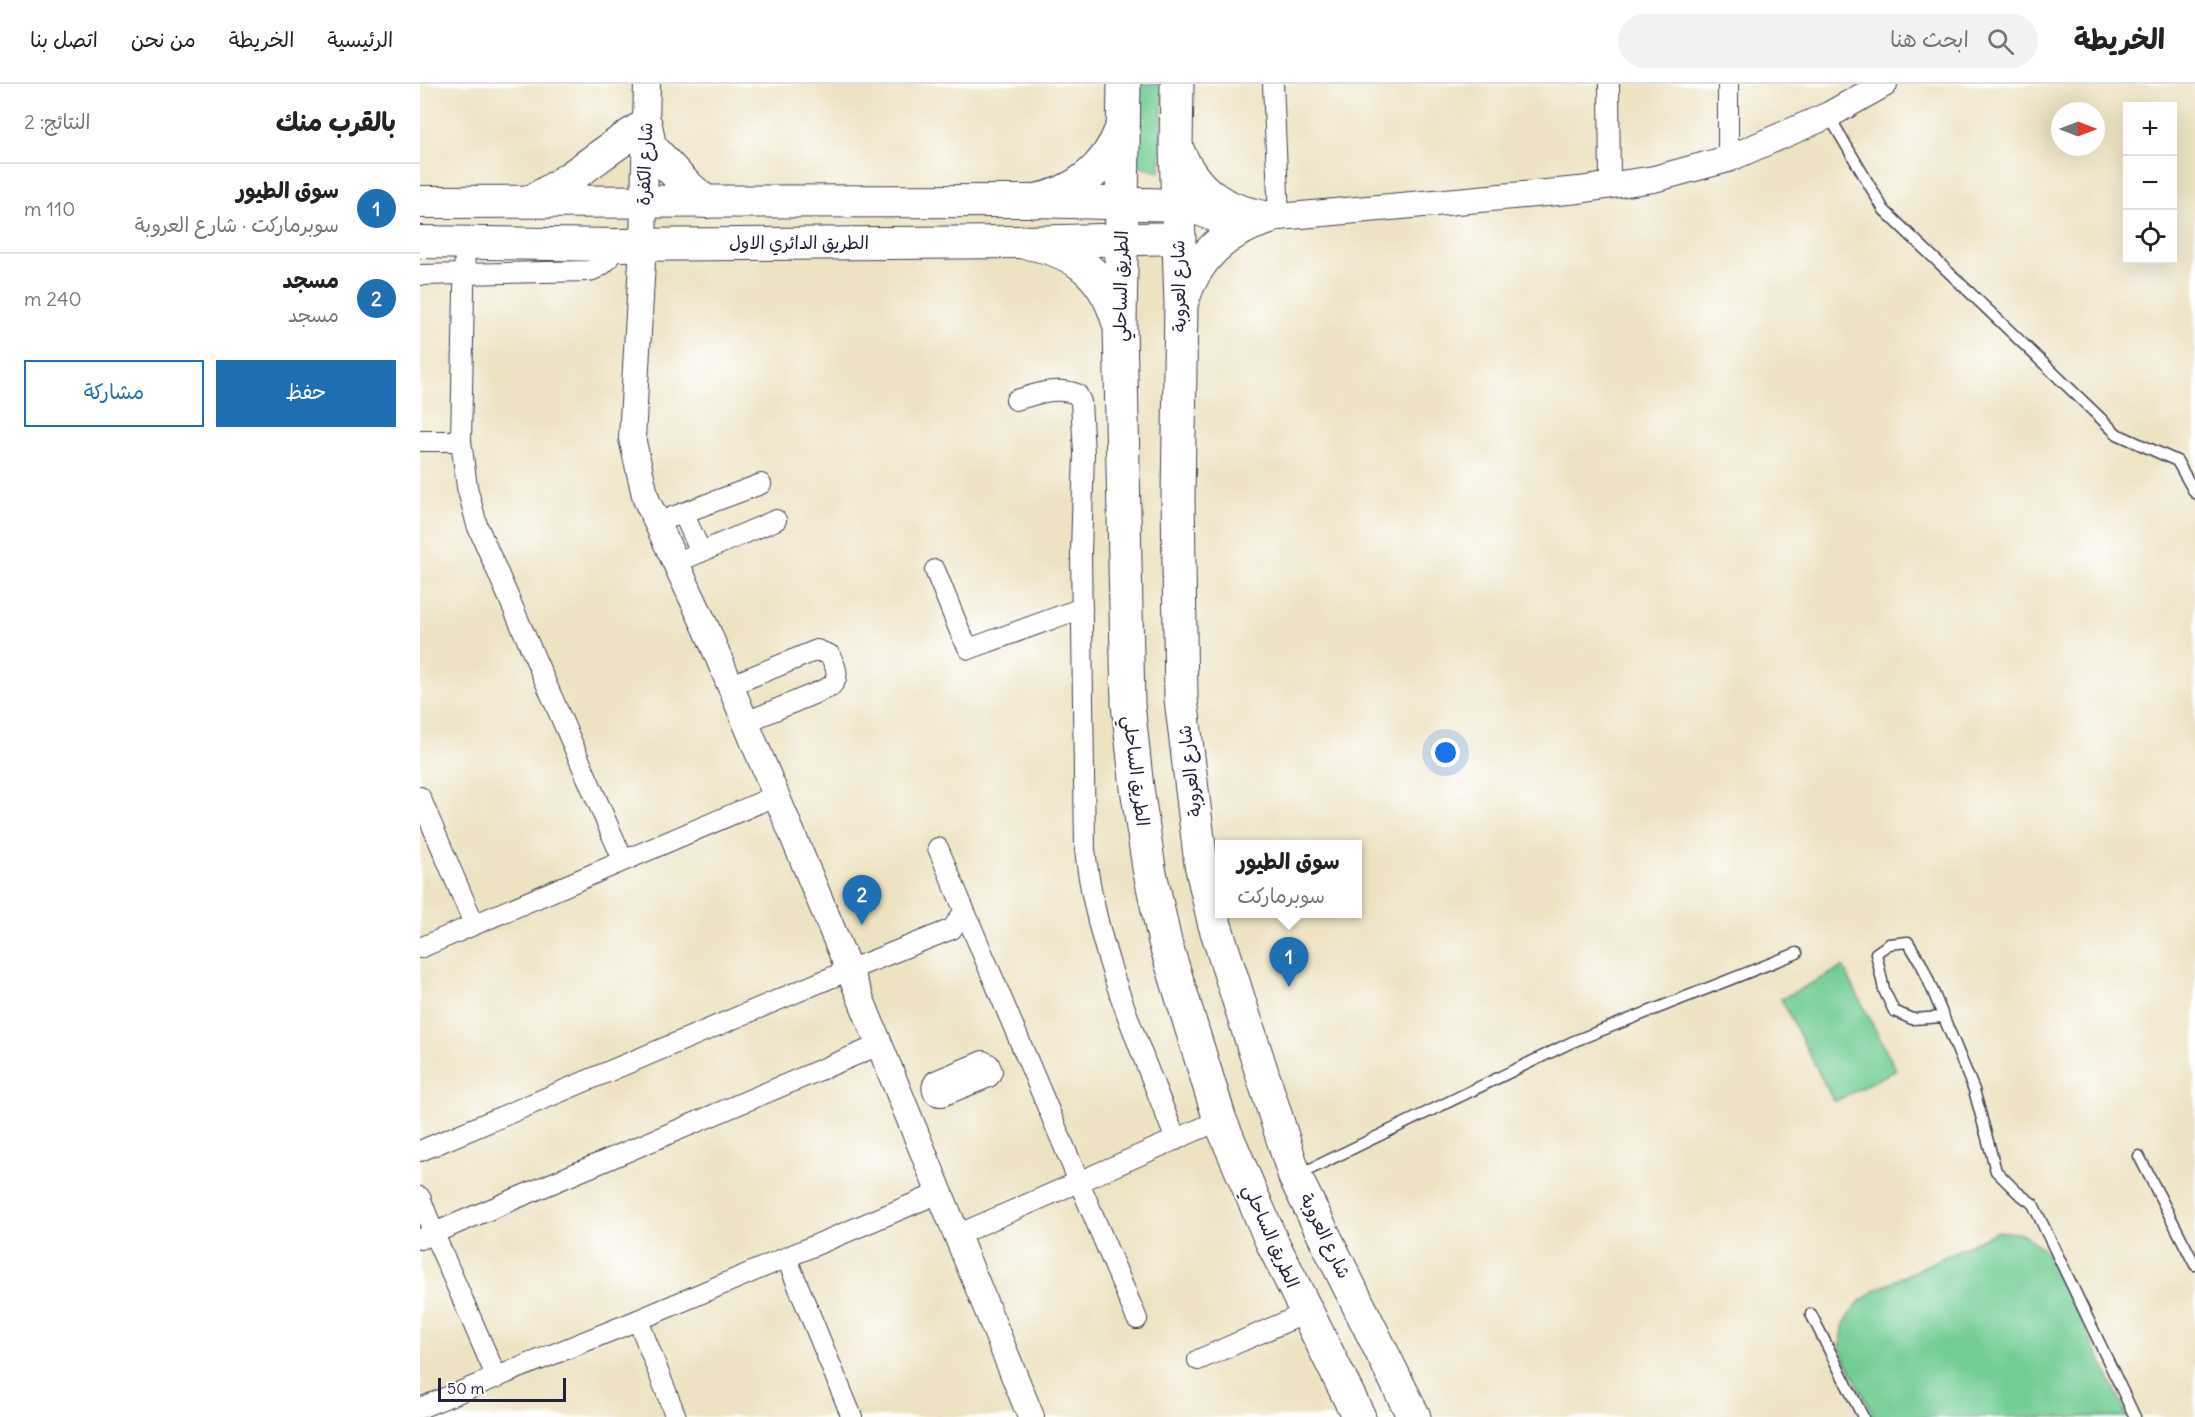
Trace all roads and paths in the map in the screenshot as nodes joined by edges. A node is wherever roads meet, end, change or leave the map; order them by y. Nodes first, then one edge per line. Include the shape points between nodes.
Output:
1 (647, 84) edge
2 (1124, 84) edge
3 (1178, 84) edge
4 (1273, 84) edge
5 (1609, 84) edge
6 (1728, 84) edge
7 (1884, 84) edge
8 (1857, 91) edge
9 (1829, 116) junction
10 (1124, 123) junction
11 (646, 125) junction
12 (1176, 146) junction
13 (1728, 159) junction
14 (1610, 185) junction
15 (1034, 201) junction
16 (420, 202) edge
17 (643, 202) junction
18 (706, 202) junction
19 (528, 203) junction
20 (1123, 205) junction
21 (1179, 205) junction
22 (1274, 217) junction
23 (1216, 219) junction
24 (1179, 238) junction
25 (1122, 239) junction
26 (420, 242) edge
27 (465, 242) junction
28 (1022, 242) junction
29 (630, 244) junction
30 (464, 274) junction
31 (420, 275) edge
32 (1180, 305) junction
33 (1120, 326) junction
34 (1016, 400) dead end
35 (420, 441) edge
36 (461, 441) junction
37 (761, 484) dead end
38 (2195, 493) edge
39 (683, 513) junction
40 (776, 520) dead end
41 (656, 523) junction
42 (701, 552) junction
43 (675, 563) junction
44 (935, 570) dead end
45 (1082, 608) junction
46 (1127, 668) junction
47 (1181, 671) junction
48 (729, 686) junction
49 (744, 723) junction
50 (1188, 762) junction
51 (1135, 767) junction
52 (775, 796) junction
53 (420, 797) edge
54 (938, 848) dead end
55 (623, 860) junction
56 (964, 912) junction
57 (474, 924) junction
58 (420, 948) edge
59 (1797, 952) dead end
60 (849, 970) junction
61 (1944, 1017) junction
62 (879, 1045) junction
63 (933, 1091) dead end
64 (903, 1104) junction
65 (1220, 1120) junction
66 (1176, 1140) junction
67 (420, 1151) edge
68 (2139, 1155) dead end
69 (1295, 1177) junction
70 (1078, 1182) junction
71 (939, 1193) junction
72 (420, 1197) edge
73 (957, 1235) junction
74 (427, 1237) edge
75 (787, 1259) junction
76 (2195, 1265) edge
77 (1306, 1313) junction
78 (1811, 1314) dead end
79 (1137, 1319) dead end
80 (638, 1320) junction
81 (1197, 1360) dead end
82 (497, 1378) junction
83 (420, 1408) edge
84 (676, 1417) edge
85 (852, 1417) edge
86 (1031, 1417) edge
87 (1359, 1417) edge
88 (1414, 1417) edge
89 (1863, 1417) edge
90 (2135, 1417) edge

1 - 11 street, شارع الكفرة
2 - 10 highway, الطريق الساحلي
3 - 12 highway, شارع العروبة
4 - 22 street
5 - 14 street
6 - 13 street
7 - 8 street
8 - 9 street
9 - 13 street
9 - 38 lane via 1884,210 2116,434 2177,461
10 - 15 highway via 1111,152 1091,176 1064,193
10 - 20 highway, الطريق الساحلي
11 - 17 street, شارع الكفرة
11 - 18 main road via 650,146
11 - 19 main road via 618,141 566,182
12 - 21 highway, شارع العروبة
12 - 22 highway via 1195,182 1210,197 1247,215
13 - 14 street via 1654,179
14 - 22 street
15 - 18 main road
15 - 20 main road
16 - 19 main road
17 - 18 main road
17 - 19 main road
17 - 29 street, شارع الكفرة
20 - 21 main road
20 - 25 highway, الطريق الساحلي
21 - 23 street
21 - 24 highway, شارع العروبة
22 - 23 street
22 - 32 highway via 1233,232 1218,243 1194,271
23 - 24 street
24 - 25 main road, الطريق الدائري الاول
24 - 32 highway, شارع العروبة
25 - 28 main road, الطريق الدائري الاول
25 - 33 highway, الطريق الساحلي
26 - 27 main road, الطريق الدائري الاول
27 - 29 main road, الطريق الدائري الاول
27 - 30 street
28 - 29 main road, الطريق الدائري الاول
28 - 33 highway via 1061,251 1086,267 1105,290
29 - 30 street via 589,271
29 - 41 street, شارع الكفرة via 632,438 643,490
30 - 31 street
30 - 36 street
32 - 47 highway, شارع العروبة
33 - 46 highway, الطريق الساحلي
34 - 45 street via 1066,390 1077,394 1081,402
35 - 36 street
36 - 55 street via 477,525
37 - 39 street
39 - 41 street
39 - 42 street
40 - 42 street
41 - 43 street, شارع الكفرة
42 - 43 street
43 - 48 street, شارع الكفرة
44 - 45 street via 969,649
45 - 66 street via 1088,880 1127,1014
46 - 47 highway via 1139,678 1156,682
46 - 51 highway, الطريق الساحلي
47 - 50 highway, شارع العروبة
48 - 49 street, شارع الكفرة
48 - 49 street via 817,650 830,655 837,672 830,687
49 - 52 street, شارع الكفرة
50 - 51 highway via 1163,756
50 - 69 highway, شارع العروبة via 1214,922
51 - 65 highway, الطريق الساحلي via 1149,868 1165,942
52 - 55 street
52 - 60 street, شارع الكفرة
53 - 57 street
54 - 56 street
55 - 57 street
56 - 60 street via 952,929
56 - 70 street
57 - 58 street
59 - 69 lane via 1572,1042
60 - 62 street, شارع الكفرة
60 - 67 street
61 - 61 lane via 1922,964 1908,942 1889,944 1876,953 1884,990 1894,1011 1912,1019
61 - 90 lane via 1974,1090 1996,1171 2033,1204
62 - 64 street, شارع الكفرة
62 - 74 street
63 - 64 street
64 - 71 street, شارع الكفرة
65 - 66 street
65 - 77 highway, الطريق الساحلي
66 - 70 street
68 - 76 lane
69 - 88 highway, شارع العروبة
70 - 73 street
70 - 79 street
71 - 73 street, شارع الكفرة
71 - 75 street
72 - 74 street
73 - 86 street, شارع الكفرة
74 - 82 street
75 - 80 street
75 - 85 street
77 - 81 street
77 - 87 highway, الطريق الساحلي
78 - 89 lane
80 - 82 street
80 - 84 street
82 - 83 street

